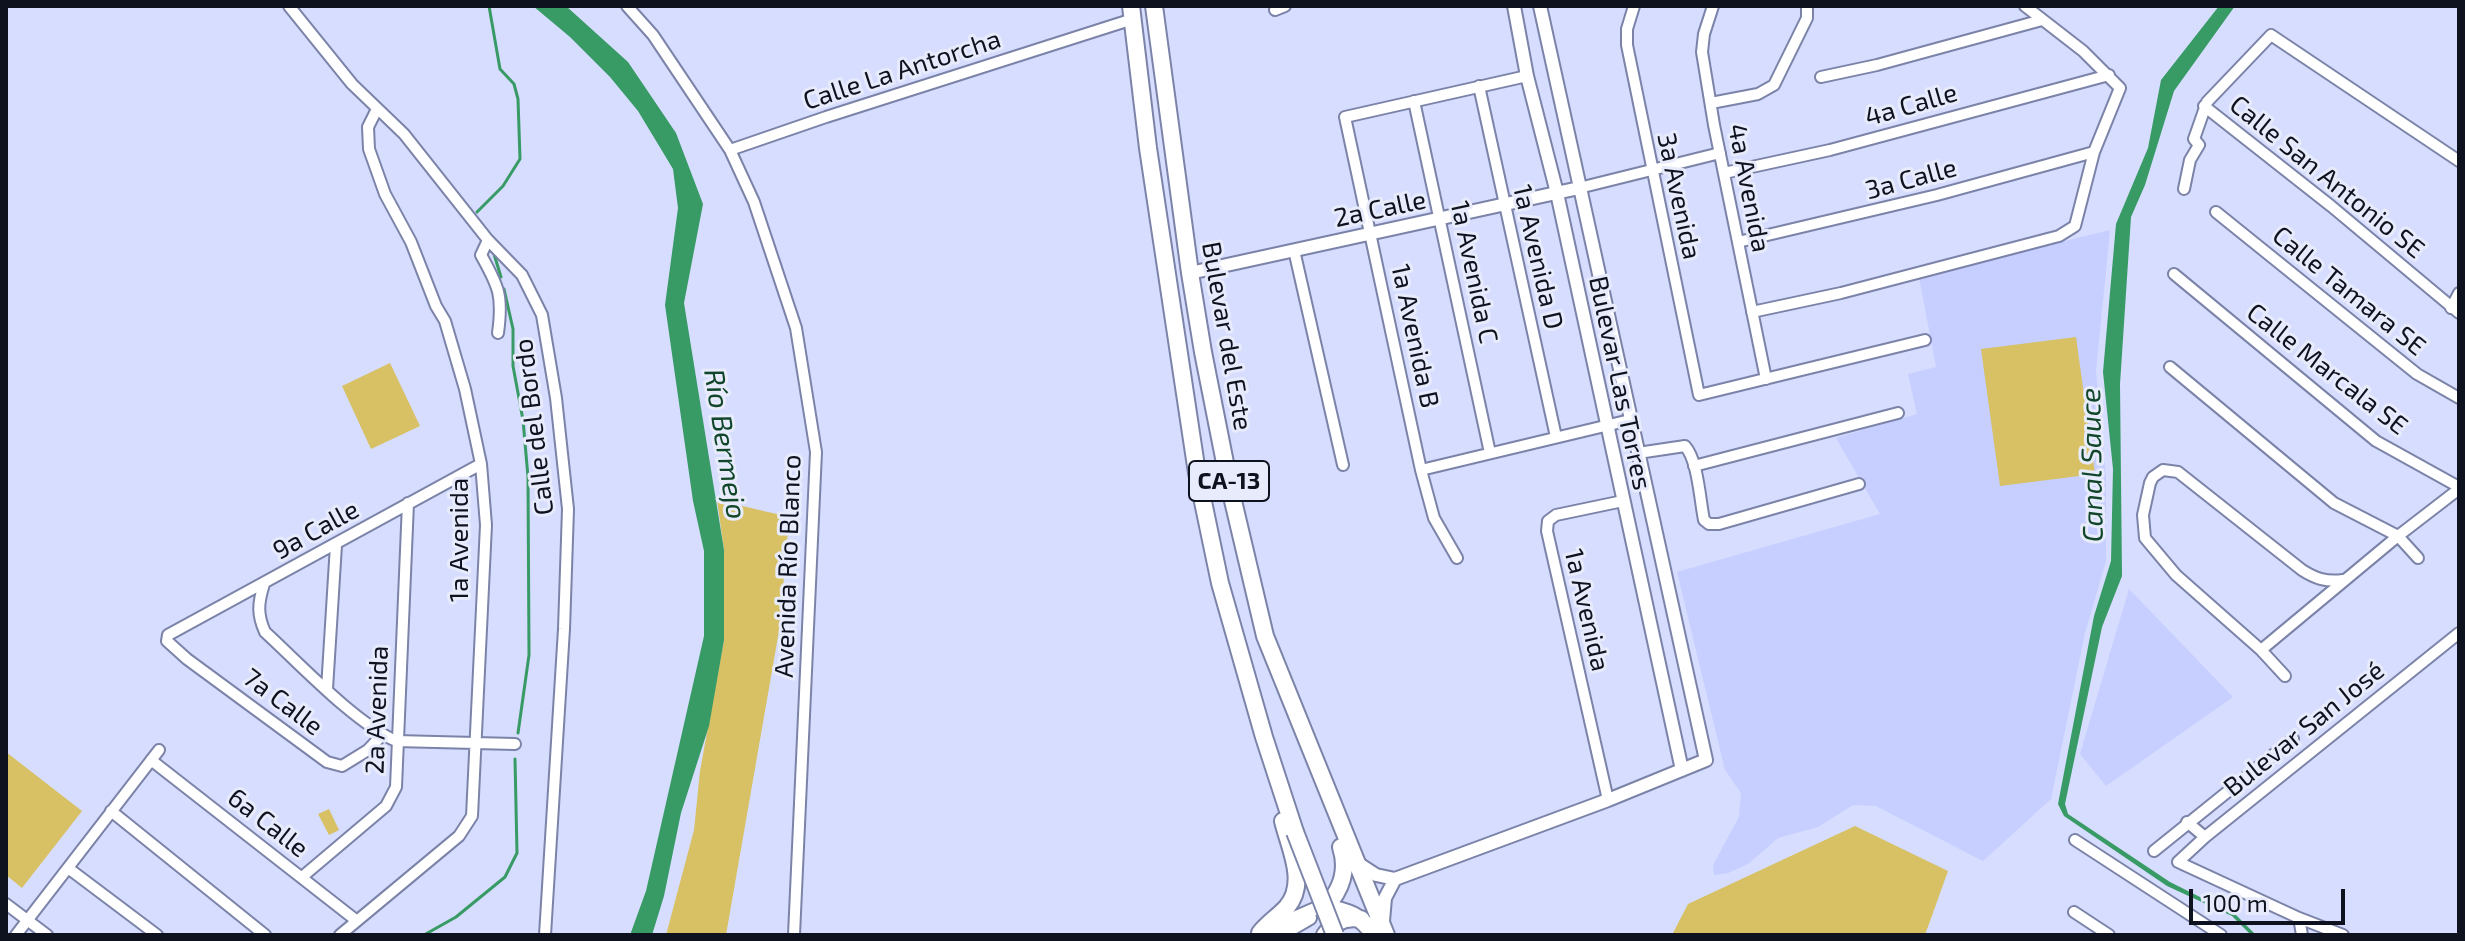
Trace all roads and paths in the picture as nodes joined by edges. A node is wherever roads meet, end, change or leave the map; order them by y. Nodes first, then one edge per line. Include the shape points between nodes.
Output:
1 (289, 6) edge
2 (627, 6) edge
3 (1154, 6) edge
4 (1514, 6) edge
5 (1540, 6) edge
6 (1634, 6) edge
7 (1713, 6) edge
8 (1807, 6) edge
9 (2025, 6) edge
10 (1132, 12) edge
11 (2042, 20) junction
12 (2109, 75) junction
13 (1527, 76) junction
14 (1821, 77) dead end
15 (1479, 86) junction
16 (1414, 101) junction
17 (1711, 103) junction
18 (2204, 106) junction
19 (377, 109) junction
20 (730, 150) junction
21 (2094, 152) junction
22 (1720, 153) junction
23 (2459, 161) edge
24 (1651, 170) junction
25 (1724, 173) junction
26 (1579, 188) junction
27 (2184, 189) dead end
28 (1557, 193) junction
29 (1504, 205) junction
30 (2216, 212) dead end
31 (1440, 219) junction
32 (1371, 234) junction
33 (488, 240) junction
34 (1738, 242) junction
35 (1294, 250) junction
36 (1190, 273) junction
37 (2174, 274) dead end
38 (2459, 293) edge
39 (2455, 310) edge
40 (1752, 312) junction
41 (498, 333) dead end
42 (1925, 340) dead end
43 (2170, 367) dead end
44 (1766, 379) junction
45 (2459, 398) edge
46 (1898, 413) dead end
47 (1186, 416) junction
48 (1630, 420) junction
49 (1607, 425) junction
50 (1556, 437) junction
51 (1490, 453) junction
52 (1638, 453) junction
53 (481, 464) junction
54 (1343, 465) dead end
55 (1694, 466) junction
56 (1421, 470) junction
57 (1859, 484) dead end
58 (2459, 488) edge
59 (1623, 501) junction
60 (408, 503) junction
61 (2398, 536) junction
62 (336, 545) junction
63 (1457, 558) dead end
64 (2418, 558) dead end
65 (2343, 580) junction
66 (264, 584) junction
67 (171, 632) joint
68 (2459, 633) edge
69 (2261, 650) junction
70 (1277, 666) junction
71 (2285, 676) dead end
72 (327, 689) junction
73 (382, 735) junction
74 (2293, 739) dead end
75 (396, 741) junction
76 (474, 743) junction
77 (515, 744) dead end
78 (159, 750) dead end
79 (151, 760) junction
80 (1682, 770) junction
81 (2251, 772) junction
82 (2264, 789) junction
83 (1608, 800) junction
84 (111, 811) junction
85 (2187, 822) junction
86 (2205, 837) junction
87 (2075, 840) dead end
88 (2154, 851) dead end
89 (1354, 861) junction
90 (68, 868) junction
91 (302, 877) junction
92 (1395, 879) junction
93 (6, 904) edge
94 (1325, 907) junction
95 (2074, 912) dead end
96 (2299, 918) junction
97 (27, 920) junction
98 (1363, 920) junction
99 (357, 921) junction
100 (1381, 932) edge
101 (1258, 934) edge
102 (16, 935) edge
103 (47, 935) edge
104 (157, 935) edge
105 (265, 935) edge
106 (340, 935) edge
107 (545, 935) edge
108 (794, 935) edge
109 (1281, 935) edge
110 (1325, 935) edge
111 (1335, 935) edge
112 (2109, 935) edge
113 (2221, 935) edge
114 (2302, 935) edge
115 (2343, 935) edge

1 - 19 street, Calle del Bordo
2 - 20 street, Avenida Río Blanco via 653,35
3 - 36 highway, Bulevar del Este / CA-13
4 - 13 street, Bulevar Las Torres
5 - 26 street, Bulevar Las Torres
6 - 24 street, 3a Avenida via 1627,45
7 - 17 street, 4a Avenida via 1702,52
8 - 17 street via 1807,18 1774,85 1758,94
9 - 11 street
10 - 20 street, Calle La Antorcha
10 - 47 highway, Bulevar del Este / CA-13
11 - 12 street
11 - 14 street
12 - 21 street via 2120,88
12 - 25 street, 4a Calle
13 - 15 street
13 - 28 street, Bulevar Las Torres
15 - 16 street
15 - 29 street, 1a Avenida D
16 - 31 street, 1a Avenida C
16 - 32 street, 1a Avenida B via 1345,117
17 - 22 street, 4a Avenida
18 - 23 street via 2271,35
18 - 27 street via 2194,139 2199,145
18 - 39 street, Calle San Antonio SE
19 - 33 street, Calle del Bordo via 404,134
19 - 53 street, 1a Avenida via 368,127 369,149 445,321
20 - 108 street, Avenida Río Blanco via 754,202 796,328 816,452
21 - 34 street, 3a Calle
21 - 40 street via 2075,226 2059,236
22 - 24 street
22 - 25 street, 4a Avenida
24 - 26 street
24 - 44 street, 3a Avenida via 1699,395
25 - 34 street, 4a Avenida
26 - 28 street, 2a Calle
26 - 48 street, Bulevar Las Torres
28 - 29 street, 2a Calle
28 - 49 street, Bulevar Las Torres
29 - 31 street, 2a Calle
29 - 50 street, 1a Avenida D
30 - 45 street, Calle Tamara SE via 2417,374
31 - 32 street, 2a Calle
31 - 51 street, 1a Avenida C
32 - 35 street, 2a Calle
32 - 56 street, 1a Avenida B
33 - 41 street via 481,255 502,305
33 - 107 street, Calle del Bordo via 522,275 542,315 568,509
34 - 40 street, 4a Avenida
35 - 36 street, 2a Calle
35 - 54 street
36 - 70 highway, Bulevar del Este / CA-13 via 1230,488
37 - 58 street, Calle Marcala SE via 2376,441
38 - 39 street
40 - 44 street, 4a Avenida
42 - 44 street
43 - 61 street via 2334,503
46 - 55 street
47 - 101 highway via 1191,478 1219,604 1295,868 1291,901
47 - 111 highway, Bulevar del Este / CA-13, bridge via 1220,583 1264,737
48 - 49 street
48 - 52 street, Bulevar Las Torres
49 - 50 street
49 - 59 street, Bulevar Las Torres
50 - 51 street
51 - 56 street
52 - 55 street via 1685,446
52 - 80 street, Bulevar Las Torres via 1706,760
53 - 60 street, 9a Calle
53 - 76 street, 1a Avenida via 486,525
55 - 57 street via 1709,524
56 - 63 street, 1a Avenida B via 1434,518
58 - 61 street
59 - 80 street, Bulevar Las Torres
59 - 83 street, 1a Avenida via 1556,515 1548,521 1547,531
60 - 62 street, 9a Calle
60 - 75 street, 2a Avenida
61 - 64 street
61 - 65 street
62 - 66 street, 9a Calle
62 - 72 street
65 - 69 street
65 - 69 street via 2315,578 2178,472 2163,470 2150,483 2143,515 2145,538 2176,575
66 - 67 street, 9a Calle
66 - 72 street via 258,603 265,632
67 - 73 street, 7a Calle via 167,641 187,659 327,762 342,766
68 - 82 street, Bulevar San José
69 - 71 street
70 - 89 highway, Bulevar del Este / CA-13
70 - 94 highway via 1343,855 1340,887
72 - 73 street
73 - 75 street
74 - 81 street, Bulevar San José
75 - 76 street
75 - 91 street, 2a Avenida via 393,797
76 - 77 street
76 - 99 street, 1a Avenida via 468,826
78 - 79 street
79 - 84 street
79 - 91 street, 6a Calle
80 - 83 street
81 - 82 street
81 - 85 street, Bulevar San José
82 - 86 street, Bulevar San José
83 - 92 street
84 - 90 street
84 - 105 street
85 - 86 street
85 - 88 street, Bulevar San José
86 - 96 street, Bulevar San José via 2178,862
87 - 113 street
89 - 92 street
89 - 100 highway, Bulevar del Este / CA-13
90 - 97 street
90 - 104 street
91 - 99 street, 6a Calle
92 - 100 street via 1385,898
93 - 97 street
94 - 98 highway
94 - 101 street
94 - 109 street
95 - 112 street
96 - 114 street
96 - 115 street
97 - 102 street
97 - 103 street
98 - 100 highway
98 - 110 highway via 1339,921
99 - 106 street, 1a Avenida

